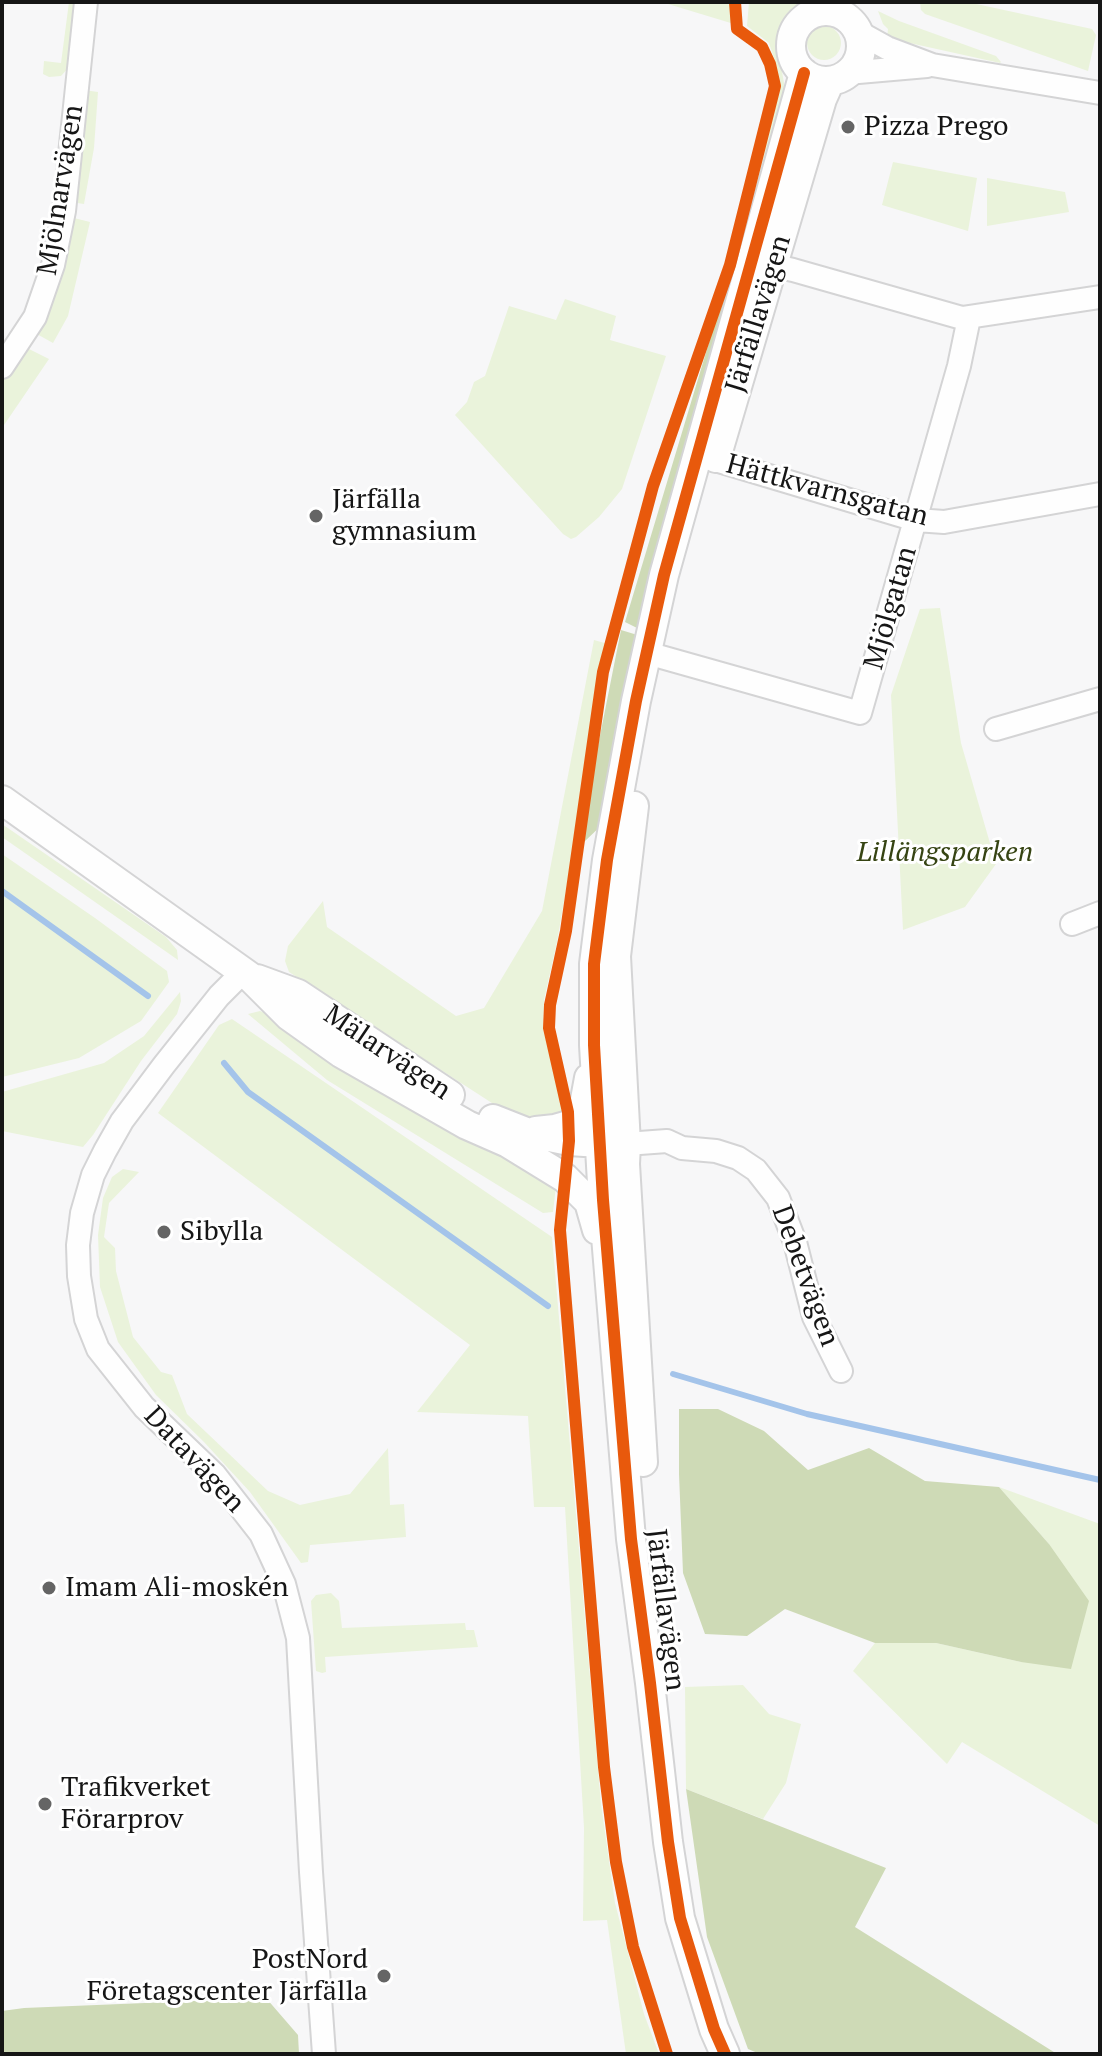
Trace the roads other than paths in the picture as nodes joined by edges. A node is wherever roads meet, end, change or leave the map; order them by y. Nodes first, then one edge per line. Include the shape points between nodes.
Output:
1 (86, 2) edge
2 (841, 13) edge
3 (932, 65) junction
4 (827, 76) junction
5 (1100, 93) edge
6 (763, 264) junction
7 (1100, 297) edge
8 (969, 318) junction
9 (2, 367) edge
10 (706, 458) junction
11 (1100, 494) edge
12 (916, 520) junction
13 (654, 655) junction
14 (1100, 699) edge
15 (996, 729) dead end
16 (2, 800) edge
17 (1100, 913) edge
18 (1072, 924) dead end
19 (246, 974) junction
20 (594, 1045) junction
21 (517, 1138) junction
22 (613, 1154) junction
23 (609, 1269) junction
24 (841, 1371) dead end
25 (650, 1683) junction
26 (324, 2054) edge
27 (725, 2054) edge

1 - 9 street, Mjölnarvägen via 64,211 53,265 35,317
2 - 3 street via 887,48
2 - 4 street via 861,44 859,57 855,65
2 - 4 street via 804,18 792,37 798,67
3 - 4 street
3 - 5 street
4 - 6 street, Järfällavägen
6 - 8 street
6 - 10 street, Järfällavägen
7 - 8 street
8 - 12 street, Mjölgatan
10 - 12 street, Hättkvarnsgatan
10 - 13 street, Järfällavägen via 681,576
11 - 12 street, Hättkvarnsgatan via 944,522
12 - 13 street, Mjölgatan via 860,713
13 - 20 street, Järfällavägen via 636,701 605,874 594,964
13 - 22 street, Järfällavägen via 616,956
14 - 15 street
16 - 19 street, Mälarvägen
17 - 18 street
19 - 21 street, Mälarvägen via 289,1016 341,1053 467,1125
19 - 26 street, Datavägen via 219,996 164,1065 105,1151 82,1213 79,1276 86,1319 98,1349 144,1407 215,1475 261,1534 284,1584 298,1638
20 - 21 street via 579,1115 569,1125
20 - 22 street, Järfällavägen
21 - 22 street via 567,1160
21 - 23 street, Järfällavägen via 589,1202
22 - 23 street, Järfällavägen
22 - 24 street, Debetvägen via 716,1151 756,1170 778,1198 814,1317
22 - 25 street, Järfällavägen via 648,1538
23 - 25 street, Järfällavägen via 631,1539
25 - 27 street, Järfällavägen via 680,1918

